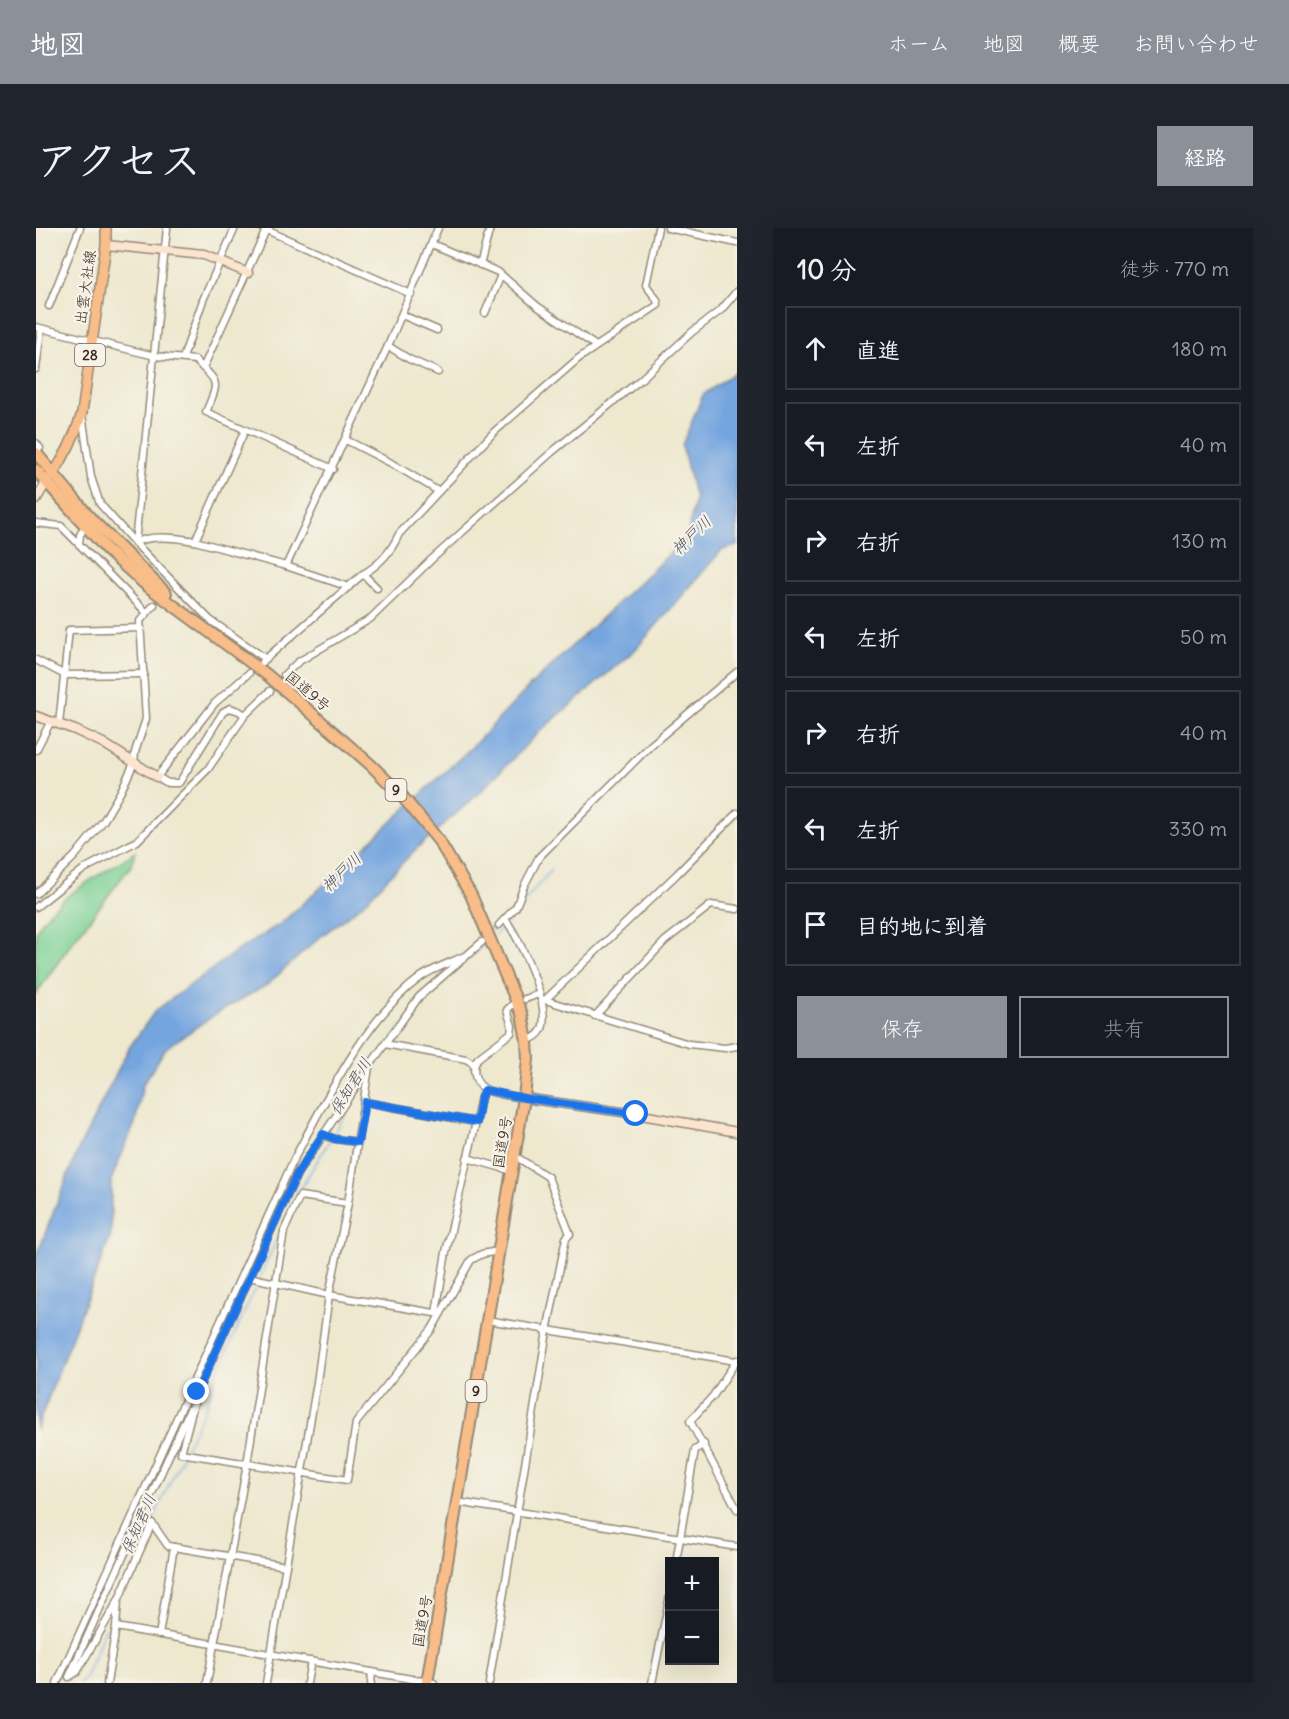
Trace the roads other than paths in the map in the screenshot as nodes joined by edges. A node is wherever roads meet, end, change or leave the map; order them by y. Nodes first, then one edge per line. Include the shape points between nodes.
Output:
1 (80, 228) edge
2 (106, 228) edge
3 (167, 228) edge
4 (235, 228) edge
5 (438, 228) edge
6 (490, 228) edge
7 (658, 228) edge
8 (668, 228) edge
9 (264, 229) edge
10 (737, 243) edge
11 (432, 244) junction
12 (106, 245) junction
13 (165, 250) junction
14 (220, 260) junction
15 (480, 265) junction
16 (248, 273) junction
17 (501, 275) junction
18 (737, 291) edge
19 (411, 294) junction
20 (49, 306) dead end
21 (485, 313) dead end
22 (402, 315) junction
23 (39, 328) edge
24 (437, 330) dead end
25 (92, 342) junction
26 (388, 346) junction
27 (597, 346) junction
28 (155, 356) junction
29 (183, 358) junction
30 (203, 368) junction
31 (36, 369) edge
32 (438, 372) dead end
33 (82, 412) junction
34 (245, 430) junction
35 (345, 440) junction
36 (37, 448) edge
37 (333, 469) junction
38 (36, 470) edge
39 (49, 479) junction
40 (438, 491) junction
41 (36, 500) edge
42 (36, 523) edge
43 (85, 526) junction
44 (195, 541) junction
45 (135, 543) junction
46 (79, 544) junction
47 (286, 566) junction
48 (363, 574) junction
49 (349, 587) junction
50 (377, 588) dead end
51 (154, 605) dead end
52 (147, 613) junction
53 (193, 621) junction
54 (141, 628) junction
55 (36, 660) edge
56 (737, 672) edge
57 (249, 673) dead end
58 (144, 674) junction
59 (65, 675) junction
60 (284, 675) dead end
61 (270, 691) dead end
62 (36, 716) edge
63 (245, 716) junction
64 (55, 723) junction
65 (36, 750) edge
66 (134, 763) junction
67 (157, 777) junction
68 (737, 813) edge
69 (36, 894) edge
70 (36, 908) edge
71 (737, 909) edge
72 (505, 919) junction
73 (499, 925) tunnel mouth
74 (482, 942) tunnel mouth
75 (471, 953) junction
76 (539, 993) junction
77 (525, 999) dead end
78 (543, 1001) junction
79 (512, 1005) dead end
80 (595, 1016) junction
81 (527, 1041) junction
82 (386, 1044) junction
83 (737, 1046) edge
84 (474, 1064) junction
85 (369, 1067) junction
86 (485, 1090) junction
87 (524, 1098) junction
88 (365, 1102) junction
89 (477, 1122) junction
90 (737, 1132) edge
91 (323, 1134) junction
92 (358, 1142) junction
93 (515, 1156) junction
94 (467, 1158) junction
95 (513, 1171) junction
96 (348, 1203) junction
97 (498, 1251) junction
98 (249, 1277) junction
99 (275, 1283) junction
100 (329, 1295) junction
101 (438, 1314) junction
102 (487, 1320) junction
103 (547, 1331) junction
104 (737, 1360) edge
105 (197, 1392) junction
106 (704, 1444) junction
107 (247, 1464) junction
108 (302, 1473) junction
109 (457, 1502) junction
110 (736, 1505) edge
111 (517, 1512) junction
112 (681, 1538) junction
113 (174, 1547) junction
114 (737, 1547) edge
115 (229, 1556) junction
116 (677, 1557) edge
117 (286, 1566) junction
118 (118, 1601) junction
119 (666, 1611) edge
120 (116, 1628) junction
121 (159, 1635) junction
122 (213, 1644) junction
123 (271, 1653) junction
124 (311, 1661) junction
125 (372, 1672) junction
126 (68, 1680) edge
127 (57, 1683) edge
128 (107, 1683) edge
129 (207, 1683) edge
130 (266, 1683) edge
131 (307, 1683) edge
132 (371, 1683) edge
133 (429, 1683) edge
134 (489, 1683) edge
135 (652, 1683) edge

1 - 20 street
2 - 12 main road, 出雲大社線 / 28
3 - 13 street
4 - 14 street
5 - 11 street
6 - 15 street
7 - 27 street via 646,285 658,305
8 - 10 street
9 - 16 street
9 - 19 street
11 - 15 street
11 - 19 street
12 - 13 street
12 - 25 main road, 出雲大社線 / 28
13 - 14 street
13 - 28 street
14 - 16 street
14 - 29 street
15 - 17 street
16 - 30 street
17 - 21 street
17 - 27 street via 537,306
18 - 60 street via 721,310 552,452 370,619 298,662
19 - 22 street
22 - 24 street
22 - 26 street
23 - 25 street
23 - 31 street
25 - 28 street
25 - 33 main road, 出雲大社線 / 28
26 - 32 street
26 - 35 street
27 - 40 street via 494,432
28 - 29 street
28 - 45 street
29 - 30 street via 195,360
30 - 34 street via 217,386 206,412
33 - 39 main road, 出雲大社線 / 28 via 62,462
33 - 45 street via 91,477 100,504
34 - 37 street
34 - 44 street
35 - 37 street
35 - 40 street
36 - 39 highway, 国道9号 / 9
37 - 47 street
38 - 39 highway, 国道9号 / 9
39 - 41 street
39 - 43 highway, 国道9号 / 9
39 - 53 highway, 国道9号 / 9
40 - 48 street via 374,568
42 - 46 street via 61,526
43 - 46 street
43 - 53 highway, 国道9号 / 9 via 146,585
44 - 45 street via 142,539
44 - 47 street
45 - 49 street via 210,620 264,661
46 - 52 street
47 - 49 street
48 - 49 street
48 - 50 street
51 - 52 street
52 - 54 street via 140,621
53 - 81 highway, 国道9号 / 9 via 266,674 371,765 402,795 439,841 471,895 511,985
54 - 58 street
54 - 59 street via 69,630
55 - 59 street
56 - 72 street via 651,745 539,857 516,907
57 - 67 street via 215,703
58 - 59 street
58 - 66 street via 146,719
59 - 64 street
61 - 63 street
62 - 64 street
63 - 67 street via 230,708 223,712 179,783
63 - 70 street via 208,769 137,841 84,869
64 - 65 street
64 - 66 street via 103,743
66 - 67 street
66 - 69 street via 104,820 75,856
68 - 78 street
71 - 80 street via 711,905 660,946
72 - 73 street
72 - 76 street via 526,955
74 - 75 street
75 - 82 street via 419,997
75 - 127 street via 422,976 379,1016 327,1097 294,1159
76 - 77 street
76 - 78 street
78 - 80 street
78 - 81 street via 541,1030
79 - 84 street via 507,1010 511,1033
80 - 83 street via 689,1044
81 - 87 highway, 国道9号 / 9
82 - 84 street via 466,1059
82 - 85 street
84 - 86 street via 477,1080
85 - 88 street
85 - 91 street
86 - 87 street
86 - 89 street
87 - 90 street
87 - 93 highway, 国道9号 / 9
88 - 89 street
88 - 92 street
89 - 94 street
91 - 92 street
91 - 98 street via 297,1174
92 - 96 street
93 - 95 highway, 国道9号 / 9
93 - 103 street via 548,1177 570,1234
94 - 95 street
94 - 101 street via 446,1252
95 - 97 highway, 国道9号 / 9
96 - 99 street via 300,1196 284,1231
96 - 100 street
97 - 101 street via 471,1260
97 - 102 highway, 国道9号 / 9
98 - 99 street
98 - 105 street
99 - 100 street
99 - 107 street
100 - 101 street
100 - 108 street
101 - 108 street via 412,1356 356,1423 347,1479
102 - 103 street
102 - 109 highway, 国道9号 / 9
103 - 104 street
103 - 111 street
104 - 106 street via 714,1396 690,1421
105 - 107 street via 181,1453
105 - 126 street
106 - 110 street
106 - 112 street via 695,1450
107 - 108 street
107 - 115 street
108 - 117 street
109 - 111 street
109 - 133 highway, 国道9号 / 9
111 - 112 street
111 - 134 street
112 - 114 street
112 - 116 street
113 - 115 street
113 - 118 street via 168,1546 152,1523
113 - 121 street
115 - 117 street
115 - 122 street
117 - 123 street
118 - 120 street
118 - 126 street via 77,1672
119 - 135 street
120 - 121 street
120 - 128 street
121 - 122 street
122 - 123 street
122 - 129 street
123 - 124 street
123 - 130 street
124 - 125 street
124 - 131 street
125 - 132 street
125 - 133 street

